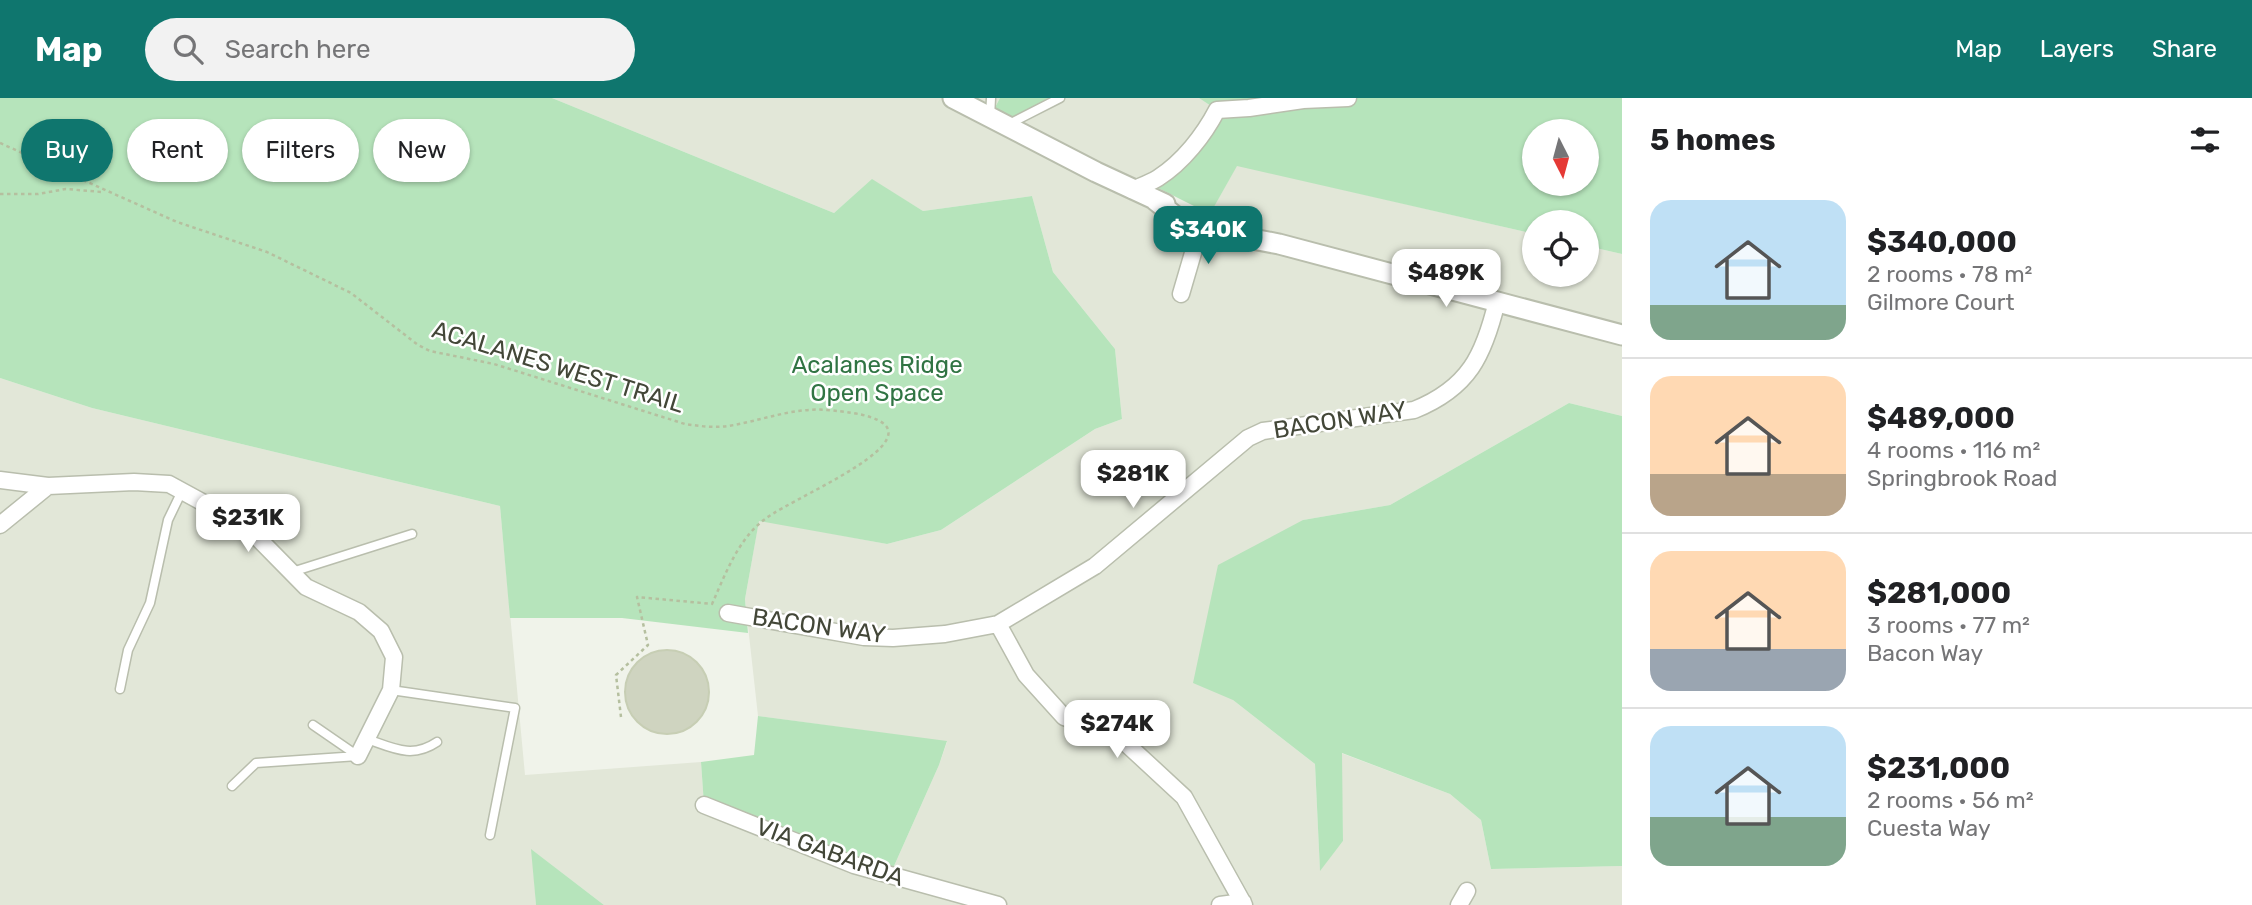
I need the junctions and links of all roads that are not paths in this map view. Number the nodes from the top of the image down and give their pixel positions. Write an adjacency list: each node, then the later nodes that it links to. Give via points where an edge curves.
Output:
1 (953, 98): 4 (street)
2 (1060, 98): 4 (lane)
3 (1348, 98): 5 (street, via 1217,110 1186,152 1159,177)
4 (996, 113): 5 (street)
5 (1132, 190): 6 (street)
6 (1155, 200): 7 (street); 8 (street, via 1264,233)
7 (1200, 229): 8 (street); 9 (street)
8 (1279, 244): 10 (street)
9 (1181, 294)
10 (1497, 301): 11 (street); 19 (street, BACON WAY, via 1488,338 1470,370 1433,402 1414,410 1263,431 1248,438 1096,566)
11 (1622, 335)
12 (0, 480): 13 (street)
13 (48, 486): 14 (street, via 134,482 169,484); 15 (street)
14 (183, 491): 17 (street, via 246,526); 20 (lane, via 168,520 150,603 128,650)
15 (0, 525)
16 (412, 534): 17 (lane)
17 (292, 572): 21 (street, via 306,587 359,612 381,631 394,657)
18 (728, 612): 19 (street, BACON WAY, via 864,637 944,634)
19 (998, 624): 29 (street, via 1026,675 1064,717 1118,736 1184,797)
20 (120, 689)
21 (391, 690): 23 (street); 28 (lane, via 514,708)
22 (313, 725): 25 (lane)
23 (367, 739): 24 (lane, via 401,751 424,751); 25 (street)
24 (438, 742)
25 (358, 756): 26 (lane, via 256,763)
26 (232, 786)
27 (704, 805): 30 (street, VIA GABARDA, via 854,865)
28 (490, 835)
29 (1243, 903): 31 (street)
30 (998, 905)
31 (1220, 905)

